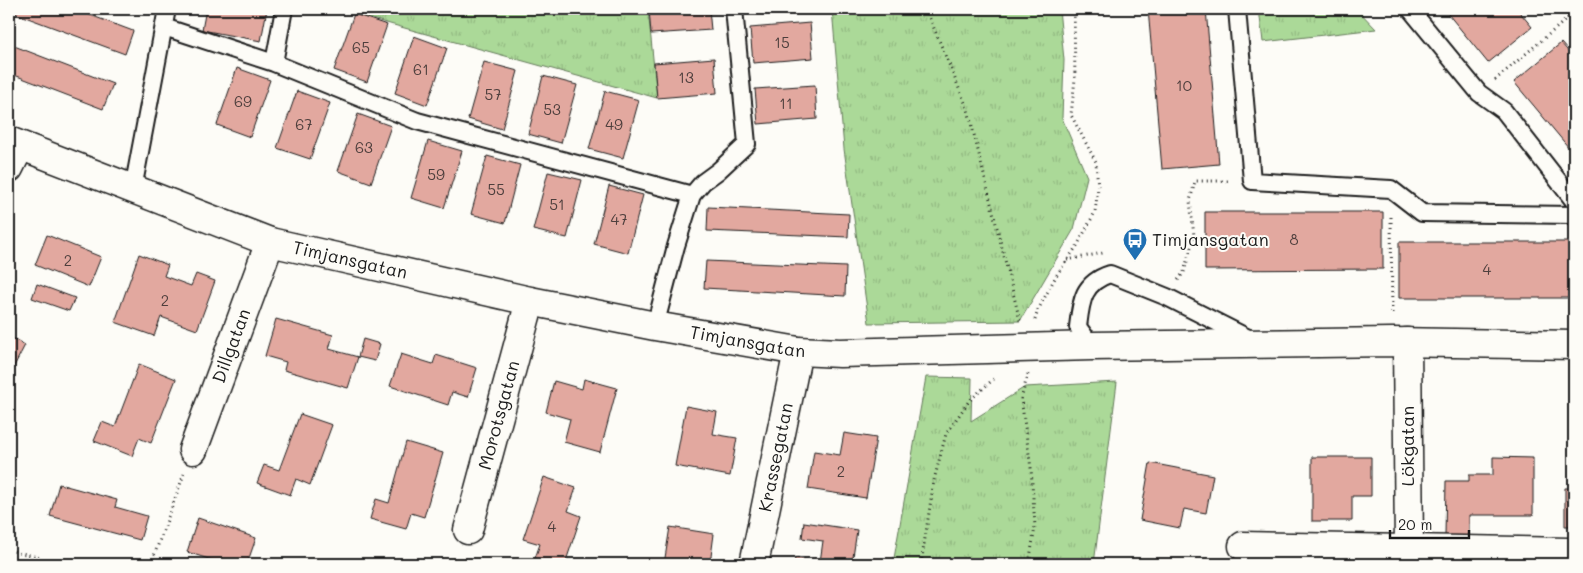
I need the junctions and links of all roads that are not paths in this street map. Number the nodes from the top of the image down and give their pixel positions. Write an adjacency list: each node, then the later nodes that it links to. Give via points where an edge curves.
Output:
1 (167, 9): 6 (lane)
2 (284, 9): 7 (lane)
3 (734, 9): 10 (lane, via 747,144)
4 (1237, 9): 12 (lane, via 1252,181 1391,189 1422,213)
5 (1410, 9): 11 (lane, via 1479,93 1504,111)
6 (164, 27): 7 (lane); 9 (lane)
7 (274, 63): 10 (lane, via 417,121)
8 (12, 152): 9 (street, Timjansgatan)
9 (133, 189): 13 (street, Timjansgatan)
10 (692, 195): 15 (lane)
11 (1574, 201)
12 (1574, 215)
13 (270, 242): 14 (street, Timjansgatan); 21 (street, Dillgatan)
14 (530, 301): 15 (street, Timjansgatan); 22 (street, Morotsgatan)
15 (655, 326): 20 (street, Timjansgatan)
16 (1400, 342): 17 (street, Timjansgatan); 18 (street, Timjansgatan); 24 (street, Lökgatan)
17 (1258, 344): 19 (street, Timjansgatan); 19 (lane, via 1167,297 1110,274 1092,283 1080,305 1078,327)
18 (1574, 345)
19 (1092, 346): 20 (street, Timjansgatan, via 840,353)
20 (798, 351): 26 (street, Krassegatan)
21 (193, 450)
22 (468, 530)
23 (1243, 546): 24 (street)
24 (1408, 549): 25 (street)
25 (1569, 552)
26 (754, 564)

